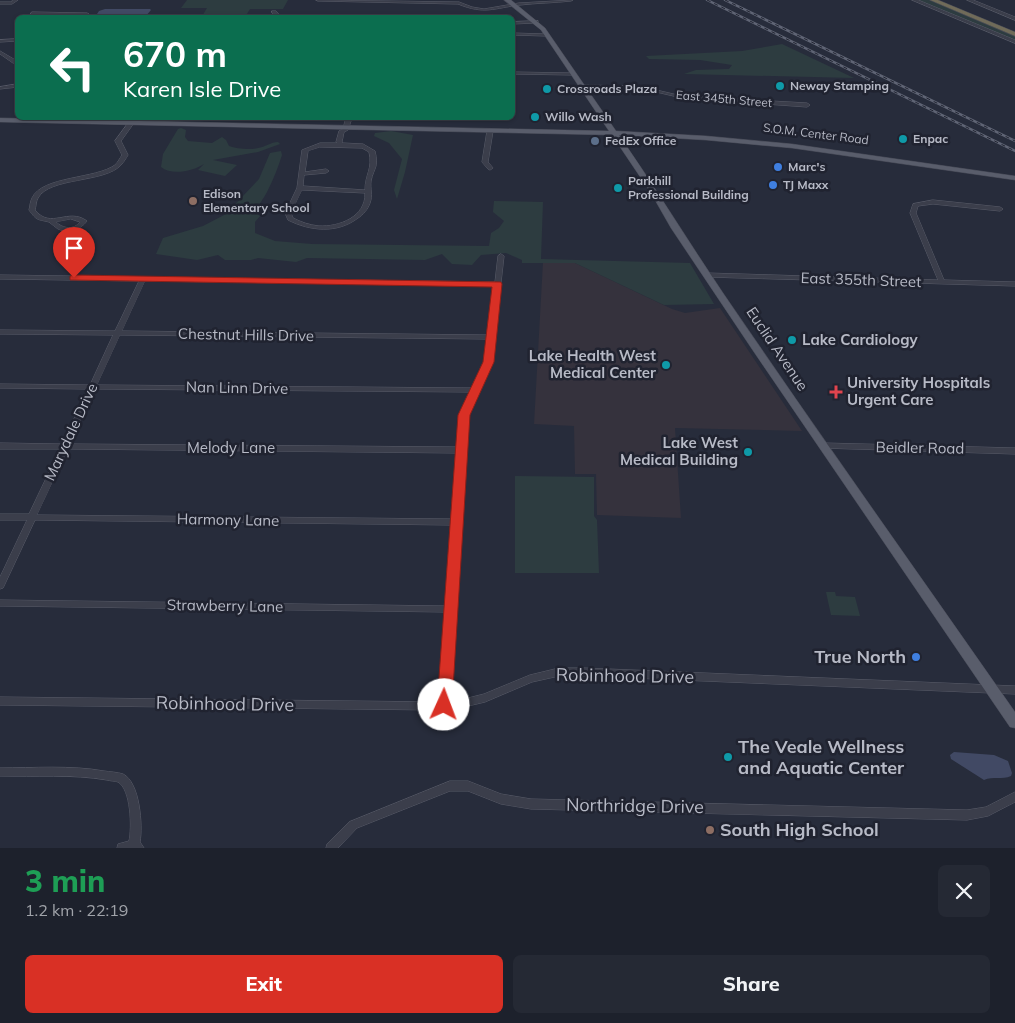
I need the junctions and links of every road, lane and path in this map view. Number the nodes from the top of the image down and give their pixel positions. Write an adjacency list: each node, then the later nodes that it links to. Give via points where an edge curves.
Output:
1 (318, 0): 9 (street)
2 (507, 0): 11 (main road, Euclid Avenue)
3 (571, 0): 11 (street)
4 (914, 0): 25 (street)
5 (933, 0): 21 (highway)
6 (949, 0): 19 (highway)
7 (969, 0): 16 (street)
8 (14, 2): 10 (street)
9 (449, 2): 11 (street, via 484,10)
10 (0, 3)
11 (513, 4): 17 (main road, Euclid Avenue)
12 (87, 14): 15 (street)
13 (32, 15): 14 (street)
14 (53, 15)
15 (74, 15)
16 (1015, 18)
17 (536, 22): 18 (street); 22 (main road, Euclid Avenue)
18 (515, 23)
19 (1015, 26)
20 (515, 34): 22 (street)
21 (1015, 34)
22 (546, 35): 29 (main road, Euclid Avenue)
23 (15, 41): 24 (street)
24 (1, 42)
25 (1015, 42)
26 (0, 52): 27 (street)
27 (15, 62)
28 (515, 73): 29 (street)
29 (572, 74): 31 (main road, Euclid Avenue)
30 (15, 86): 32 (street)
31 (581, 86): 33 (street, East 345th Street, via 639,87 682,97); 42 (main road, Euclid Avenue)
32 (0, 88)
33 (807, 106)
34 (0, 120): 35 (main road, S.O.M. Center Road)
35 (55, 120): 36 (main road, S.O.M. Center Road)
36 (99, 120): 39 (main road, S.O.M. Center Road)
37 (348, 120): 40 (street)
38 (160, 121): 39 (main road, S.O.M. Center Road); 40 (main road, S.O.M. Center Road)
39 (131, 123): 52 (street, via 118,141 124,153 122,162 106,172 48,188 34,200 34,214 39,219)
40 (346, 129): 41 (main road, S.O.M. Center Road); 43 (street)
41 (490, 131): 42 (main road, S.O.M. Center Road); 44 (street, via 485,162)
42 (613, 133): 47 (main road, S.O.M. Center Road, via 628,130 780,140); 48 (main road, S.O.M. Center Road, via 792,146); 54 (main road, Euclid Avenue)
43 (341, 144): 46 (street, via 320,145 306,150); 50 (street, via 363,146 372,151 375,164 368,182)
44 (490, 168)
45 (326, 172): 46 (street)
46 (302, 174): 49 (street)
47 (1015, 174)
48 (1015, 178)
49 (300, 188): 50 (street); 50 (street, via 288,213 290,219 318,228 342,225 358,217 366,206)
50 (369, 192)
51 (1000, 209): 57 (street, via 933,202 915,205 914,213)
52 (53, 222)
53 (501, 256): 58 (street)
54 (707, 276): 57 (street, East 355th Street); 68 (main road, Euclid Avenue)
55 (0, 277): 56 (street)
56 (143, 279): 58 (street); 61 (street, Marydale Drive)
57 (942, 282): 59 (street, East 355th Street)
58 (497, 284): 62 (street)
59 (1015, 284)
60 (0, 332): 61 (street, Chestnut Hills Drive)
61 (117, 333): 62 (street, Chestnut Hills Drive); 64 (street, Marydale Drive)
62 (491, 337): 65 (street, via 486,370)
63 (0, 386): 64 (street, Nan Linn Drive)
64 (93, 386): 65 (street, Nan Linn Drive); 67 (street, Marydale Drive)
65 (474, 390): 69 (street, via 464,415)
66 (0, 446): 67 (street, Melody Lane)
67 (65, 446): 69 (street, Melody Lane); 72 (street, Marydale Drive)
68 (824, 446): 70 (street, Beidler Road); 77 (main road, Euclid Avenue)
69 (461, 450): 73 (street)
70 (1015, 450)
71 (0, 517): 72 (street, Harmony Lane)
72 (32, 517): 73 (street, Harmony Lane); 74 (street, Marydale Drive)
73 (456, 522): 76 (street)
74 (0, 586)
75 (0, 603): 76 (street, Strawberry Lane)
76 (450, 609): 80 (street)
77 (993, 690): 78 (street, Robinhood Drive); 80 (street, Robinhood Drive, via 559,672 530,679 484,698); 81 (main road, Euclid Avenue)
78 (1015, 690)
79 (0, 701): 80 (street, Robinhood Drive)
80 (444, 705)
81 (1015, 723)
82 (0, 772): 84 (street, via 91,773 125,780 131,792)
83 (1015, 797): 86 (street, Northridge Drive, via 988,811 967,815 531,804 501,799 468,786 450,786 353,825)
84 (136, 846): 85 (street)
85 (122, 848)
86 (331, 848)

